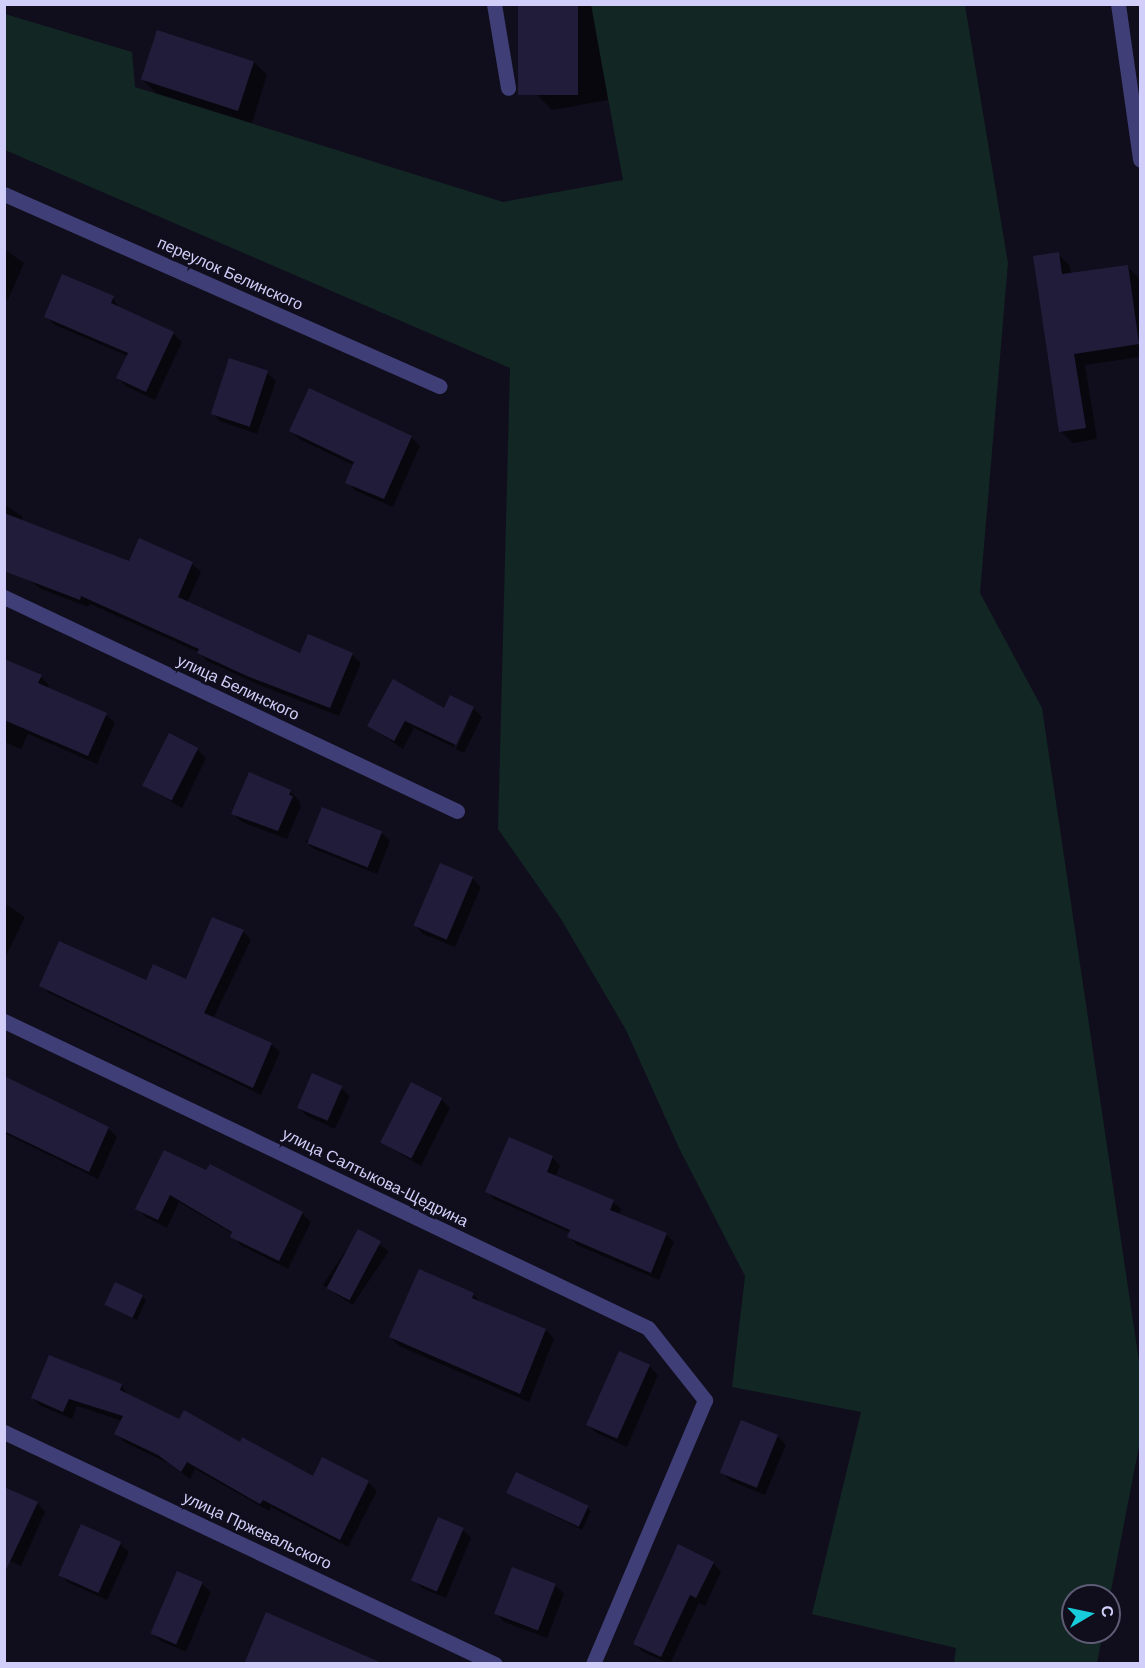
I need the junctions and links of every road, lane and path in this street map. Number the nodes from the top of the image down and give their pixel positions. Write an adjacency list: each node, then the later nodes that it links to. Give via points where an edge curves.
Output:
1 (494, 4): 3 (street)
2 (1118, 4): 4 (street)
3 (508, 88)
4 (1140, 159)
5 (4, 194): 6 (street, переулок Белинского)
6 (440, 386)
7 (4, 597): 8 (street, улица Белинского)
8 (457, 811)
9 (4, 1021): 12 (street, улица Салтыкова-Щедрина, via 648,1328 705,1400)
10 (4, 1432): 11 (street, улица Пржевальского)
11 (495, 1664)
12 (593, 1664)

